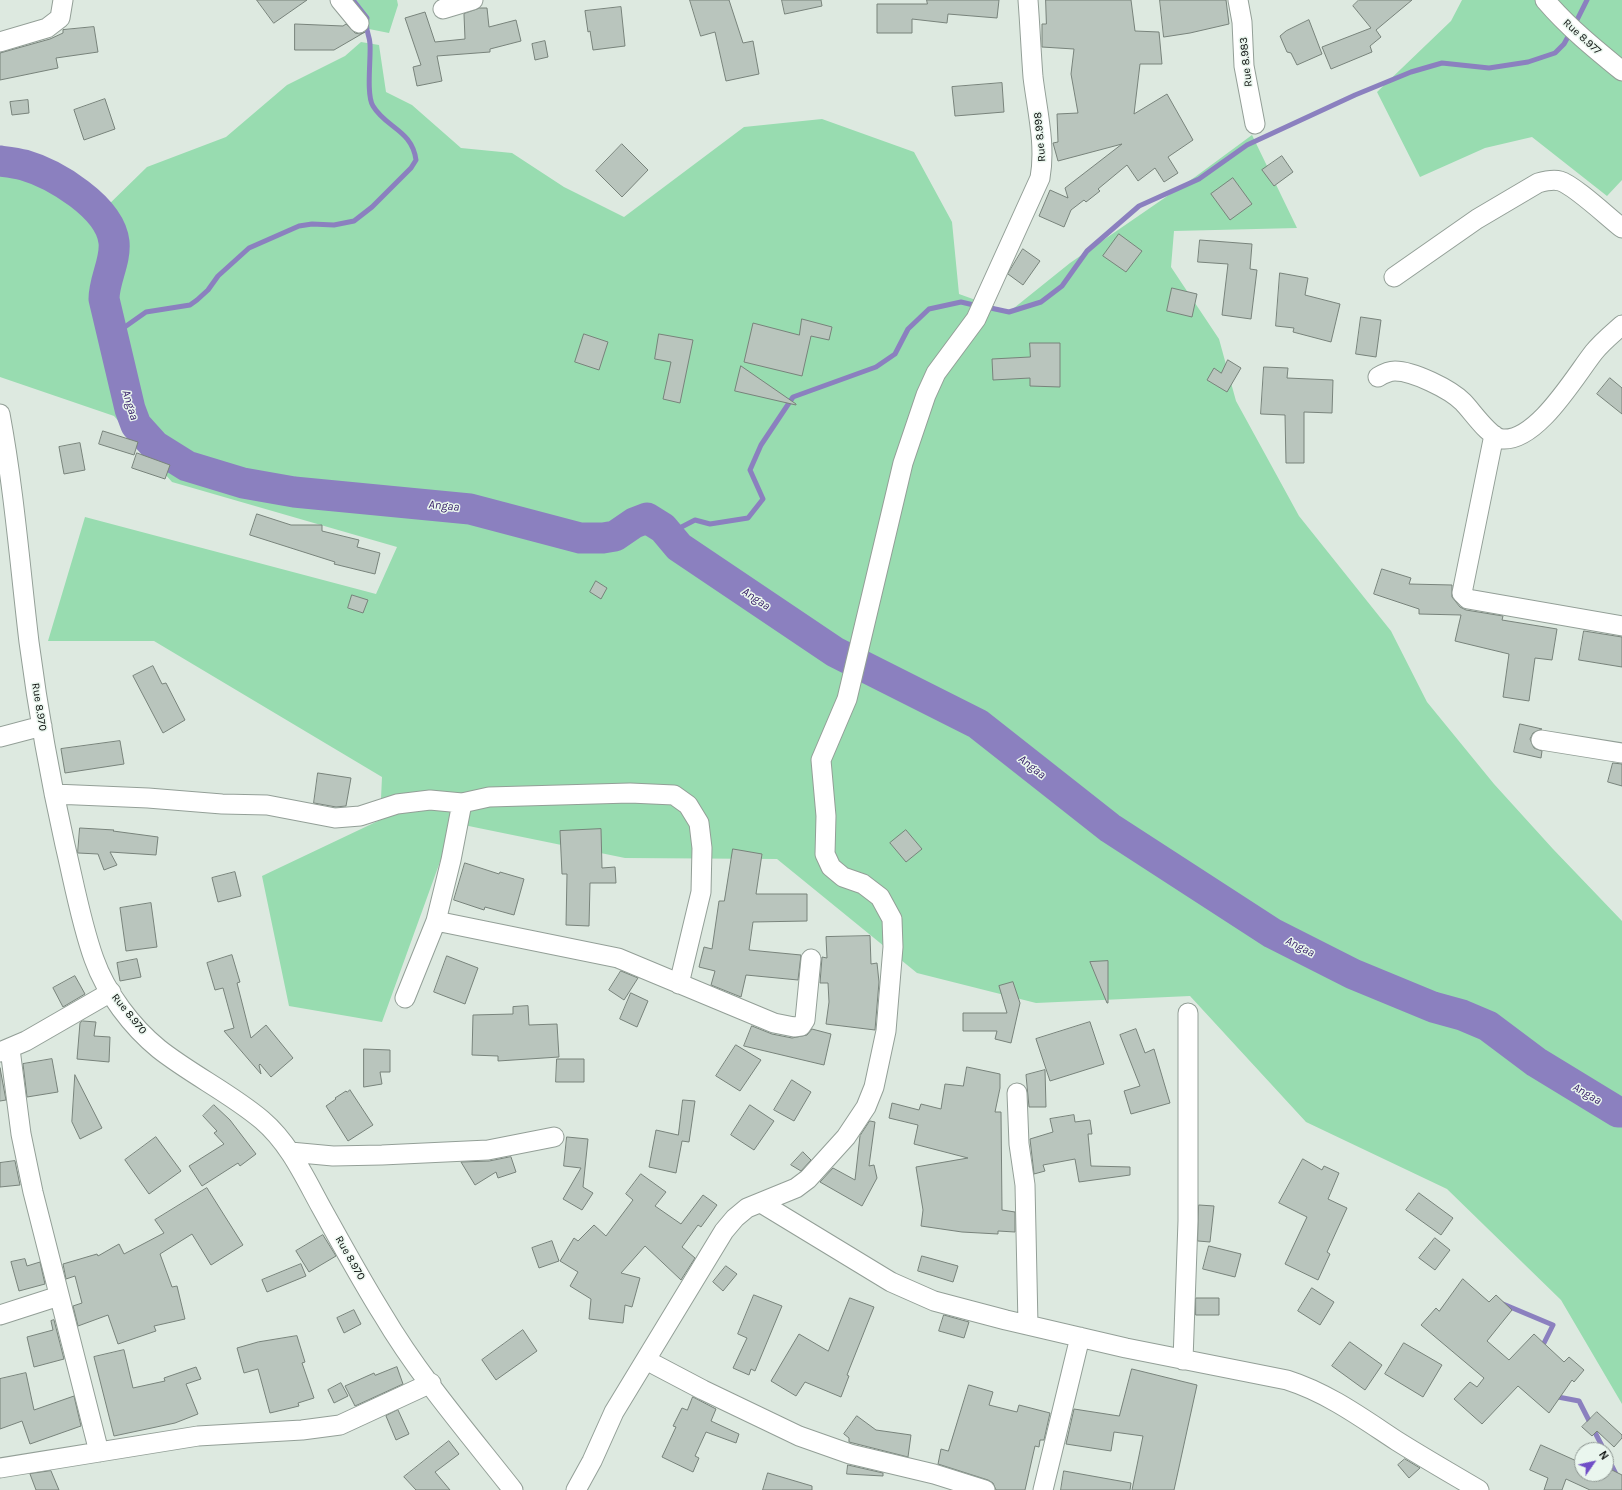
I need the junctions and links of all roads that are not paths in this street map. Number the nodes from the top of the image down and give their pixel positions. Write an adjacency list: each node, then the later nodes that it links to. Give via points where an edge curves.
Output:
1 (64, 0): 9 (street, via 60,18 47,28)
2 (340, 0): 8 (street)
3 (473, 0): 7 (street)
4 (1028, 0): 35 (street, Rue 8.998, via 1043,165 1040,178 976,319 936,373 926,395 904,463 847,699 821,760 826,816 825,854 831,867 843,877 863,884 880,897 892,919 893,947 886,1031 878,1069 866,1107 846,1137 808,1179 796,1188)
5 (1238, 0): 11 (street, Rue 8.983, via 1244,66)
6 (1545, 0): 10 (street, Rue 8.977, via 1585,41)
7 (443, 9)
8 (360, 23)
9 (0, 42)
10 (1622, 71)
11 (1256, 124)
12 (1622, 228): 13 (street, via 1560,181 1538,182)
13 (1394, 277)
14 (1622, 325): 17 (street, via 1593,353 1557,404 1525,432 1506,438)
15 (1378, 377): 17 (street, via 1386,372 1402,372 1432,383 1462,401)
16 (0, 414): 19 (street, Rue 8.970, via 9,464 29,642)
17 (1494, 435): 18 (street, via 1462,594 1468,599)
18 (1622, 626)
19 (42, 726): 20 (street); 23 (street, Rue 8.970)
20 (0, 737)
21 (1541, 740): 22 (street)
22 (1622, 753)
23 (54, 794): 24 (street, via 267,805 335,818 360,816 397,804 430,800); 28 (street, Rue 8.970, via 90,947)
24 (462, 803): 25 (street); 27 (street, via 489,797 630,793 674,795 688,805 699,823 702,848 701,892)
25 (436, 921): 27 (street, via 618,958); 29 (street)
26 (811, 959): 27 (street, via 805,1020 801,1026 774,1023)
27 (679, 984)
28 (111, 992): 31 (street); 34 (street, Rue 8.970, via 133,1022 159,1049 261,1120)
29 (405, 998)
30 (1188, 1013): 41 (street, via 1188,1221)
31 (5, 1051): 36 (street, via 33,1192)
32 (1016, 1093): 38 (street, via 1025,1185)
33 (554, 1137): 34 (street, via 488,1150 333,1156)
34 (290, 1152): 42 (street, Rue 8.970, via 384,1317)
35 (761, 1203): 38 (street, via 890,1282 934,1301); 40 (street, Rue 8.998, via 747,1208 724,1231)
36 (59, 1296): 37 (street); 43 (street)
37 (0, 1315)
38 (1028, 1325): 39 (street)
39 (1080, 1337): 41 (street); 48 (street)
40 (646, 1360): 46 (street, Rue 8.998, via 614,1412); 47 (street, via 799,1436 850,1454 934,1474)
41 (1183, 1360): 49 (street, via 1287,1380 1325,1395)
42 (431, 1384): 43 (street, via 340,1425 302,1430 198,1436); 45 (street, Rue 8.970)
43 (99, 1452): 44 (street)
44 (0, 1468)
45 (513, 1490)
46 (576, 1490)
47 (985, 1490)
48 (1043, 1490)
49 (1479, 1490)

